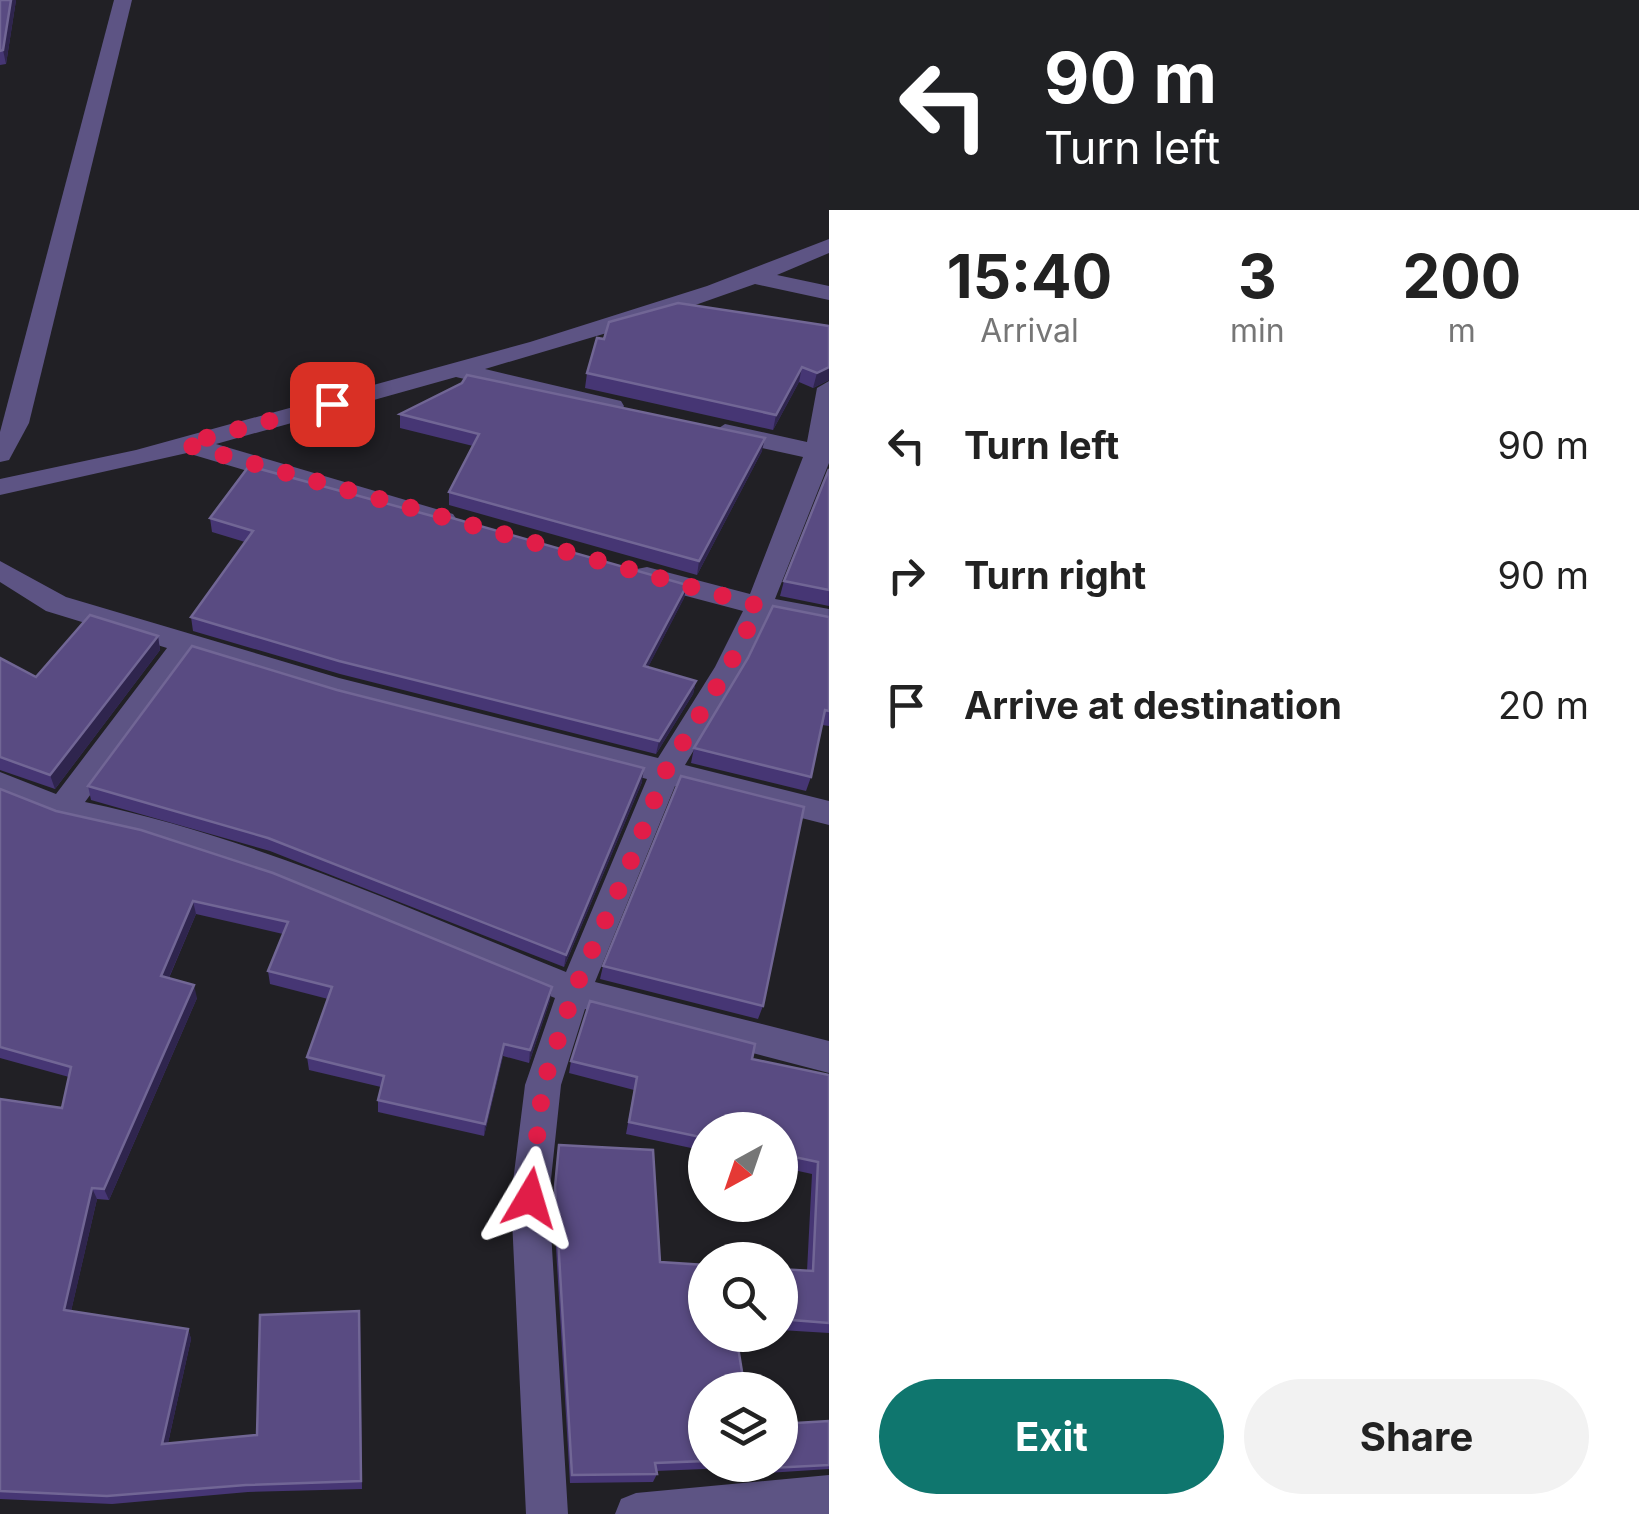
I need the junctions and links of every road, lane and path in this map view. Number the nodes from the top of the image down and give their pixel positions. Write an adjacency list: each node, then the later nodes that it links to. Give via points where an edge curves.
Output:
1 (123, 0): 10 (street, via 17,422)
2 (829, 245): 3 (street)
3 (755, 277): 4 (street); 5 (street)
4 (829, 293)
5 (454, 370): 7 (street); 9 (street)
6 (829, 388): 11 (street)
7 (646, 414)
8 (703, 427): 11 (street)
9 (184, 444): 12 (street); 13 (street)
10 (0, 454)
11 (823, 455): 16 (street)
12 (0, 487)
13 (465, 526)
14 (0, 570): 18 (street, via 56,604)
15 (630, 571): 16 (street)
16 (759, 606): 17 (street); 19 (street)
17 (829, 619)
18 (188, 640): 19 (street, via 339,689); 21 (street)
19 (665, 772): 22 (street); 23 (street)
20 (0, 784): 21 (street)
21 (62, 809): 23 (street, via 145,827 286,873)
22 (829, 813)
23 (574, 991): 24 (street); 26 (street, via 543,1085 530,1198)
24 (829, 1056)
25 (829, 1496): 27 (street)
26 (547, 1514)
27 (636, 1514)

